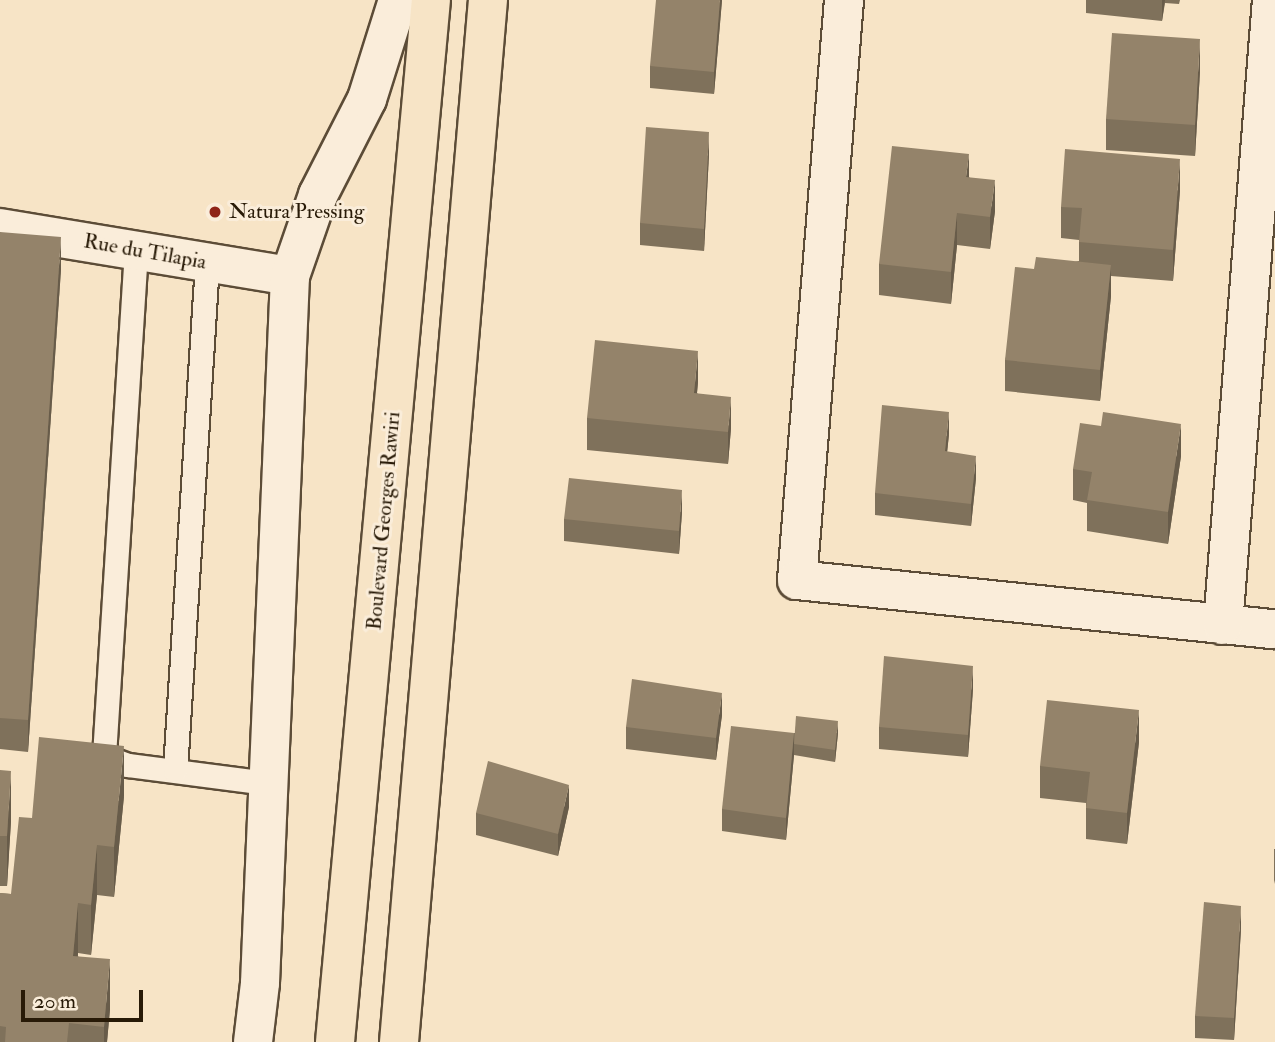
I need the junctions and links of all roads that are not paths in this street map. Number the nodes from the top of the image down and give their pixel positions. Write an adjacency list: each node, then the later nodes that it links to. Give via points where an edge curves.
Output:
1 (398, 0): 9 (street, via 367,99 318,195)
2 (431, 0): 15 (main road, Boulevard Georges Rawiri)
3 (488, 0): 16 (main road)
4 (844, 0): 10 (street, via 797,580)
5 (1272, 0): 10 (street)
6 (0, 228): 7 (street, Rue du Tilapia)
7 (136, 250): 8 (street, Rue du Tilapia); 12 (lane, via 104,755 128,765)
8 (207, 263): 9 (street, Rue du Tilapia); 12 (lane)
9 (290, 276): 13 (street)
10 (1223, 625): 11 (street)
11 (1275, 629)
12 (175, 770): 13 (lane)
13 (267, 783): 14 (street)
14 (253, 1042)
15 (335, 1042)
16 (399, 1042)

